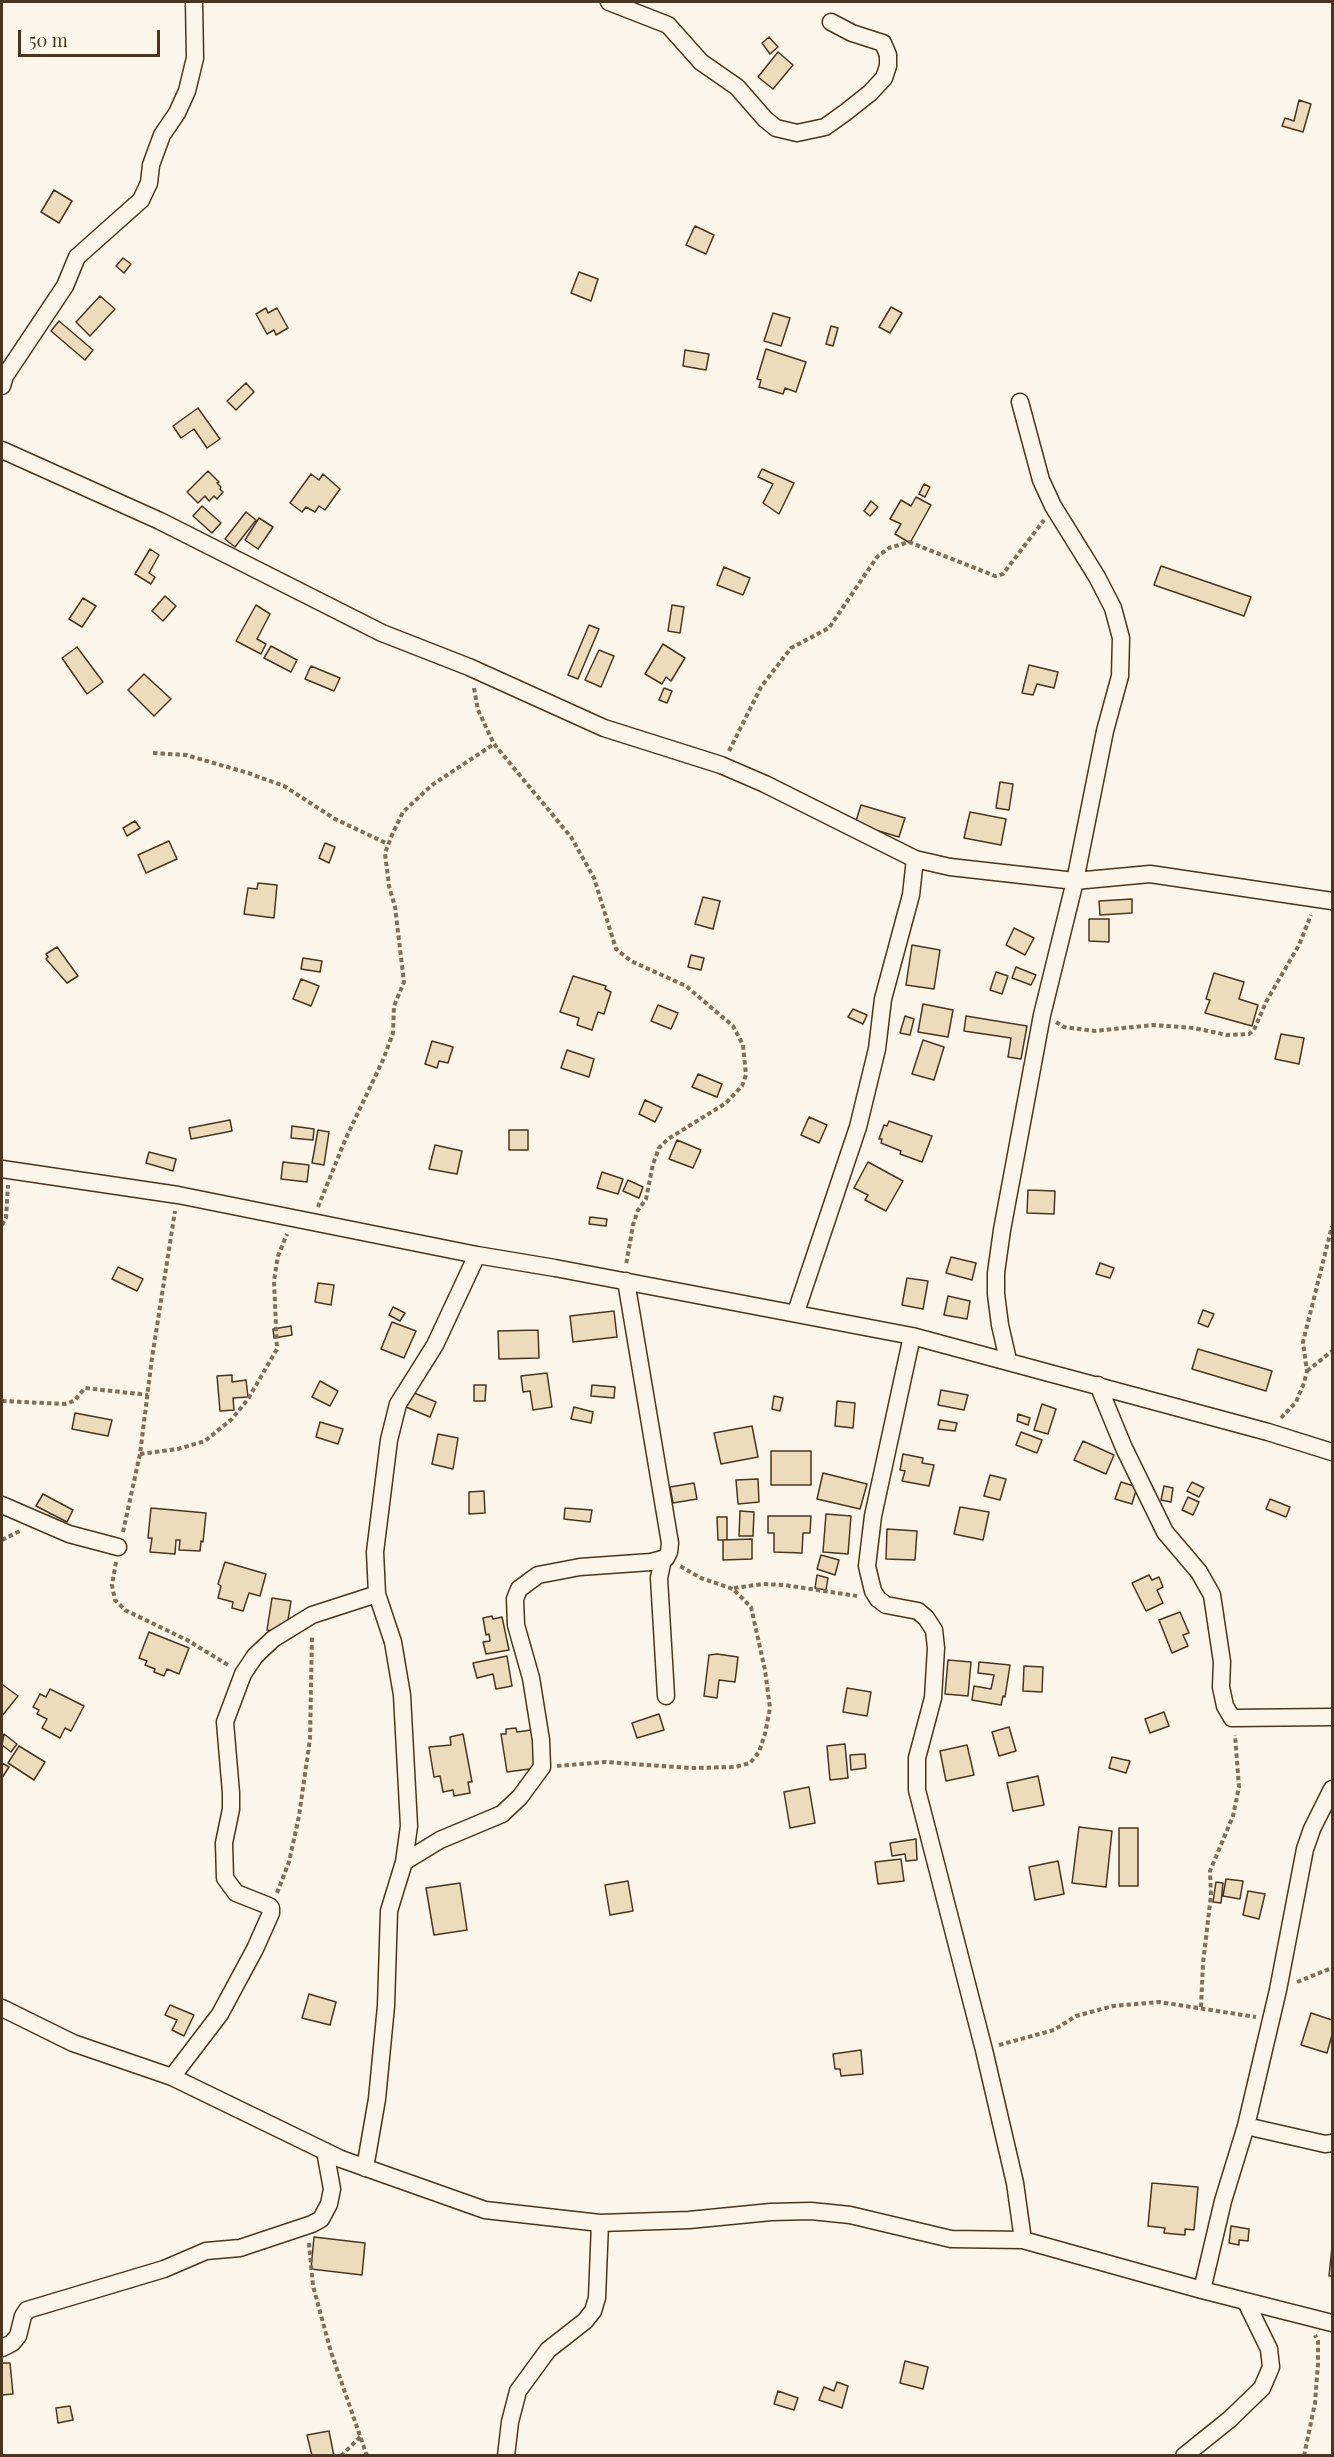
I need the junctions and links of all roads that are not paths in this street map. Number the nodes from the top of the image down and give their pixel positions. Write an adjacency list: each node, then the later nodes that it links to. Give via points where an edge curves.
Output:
1 (194, 2): 4 (street, via 195,58 187,92 162,135 141,200 77,257 64,286)
2 (609, 2): 3 (street, via 668,25 701,62 737,87 765,119 776,128 797,133 825,126 846,112 877,86 888,66 883,43)
3 (831, 22)
4 (2, 386)
5 (1020, 402): 8 (street, via 1041,480 1108,598 1121,638 1120,676)
6 (3, 446): 7 (street, via 382,633 604,728 721,765)
7 (915, 860): 8 (street); 13 (street, via 911,895 883,999 877,1049 858,1127)
8 (1075, 881): 9 (street, via 1150,874); 15 (street, via 1042,1015 996,1273 1000,1325)
9 (1325, 899)
10 (5, 1169): 11 (street, via 178,1195)
11 (477, 1255): 12 (street); 21 (street, via 435,1345 398,1404 389,1440 375,1552)
12 (624, 1281): 13 (street); 20 (street, via 670,1543)
13 (796, 1312): 14 (street)
14 (912, 1336): 15 (street); 33 (street, via 873,1516 867,1566 878,1599 886,1605 918,1611 934,1630 933,1698 917,1758 917,1790 984,2050 1015,2183)
15 (1008, 1360): 16 (street)
16 (1098, 1385): 17 (street); 23 (street, via 1165,1532 1199,1572 1212,1595 1223,1697 1232,1718)
17 (1332, 1452)
18 (2, 1505): 19 (street, via 69,1534)
19 (118, 1546)
20 (664, 1558): 22 (street, via 659,1578); 25 (street, via 538,1575 519,1589 515,1599 516,1625 531,1678 542,1767 502,1814 440,1840)
21 (377, 1594): 25 (street, via 393,1642 402,1695 409,1826); 27 (street, via 312,1615 273,1639 243,1674 225,1722 231,1793 224,1843 225,1878 236,1893 271,1908 271,1913 220,2014)
22 (666, 1696)
23 (1332, 1717)
24 (1332, 1789): 28 (street, via 1305,1849)
25 (404, 1862): 31 (street, via 389,1911 385,2018)
26 (2, 2008): 27 (street, via 73,2043)
27 (172, 2077): 30 (street)
28 (1246, 2126): 29 (street); 34 (street, via 1222,2201)
29 (1332, 2143)
30 (325, 2151): 31 (street); 37 (street, via 332,2189 321,2219 240,2248 206,2251 164,2269 33,2308 24,2312 16,2339)
31 (365, 2168): 32 (street, via 485,2210)
32 (600, 2223): 33 (street, via 811,2211 951,2239); 38 (street, via 593,2311 548,2350 518,2391)
33 (1023, 2240): 34 (street)
34 (1202, 2290): 35 (street)
35 (1246, 2302): 36 (street); 39 (street, via 1269,2349 1271,2367 1262,2388)
36 (1332, 2323)
37 (2, 2348)
38 (506, 2456)
39 (1184, 2456)

